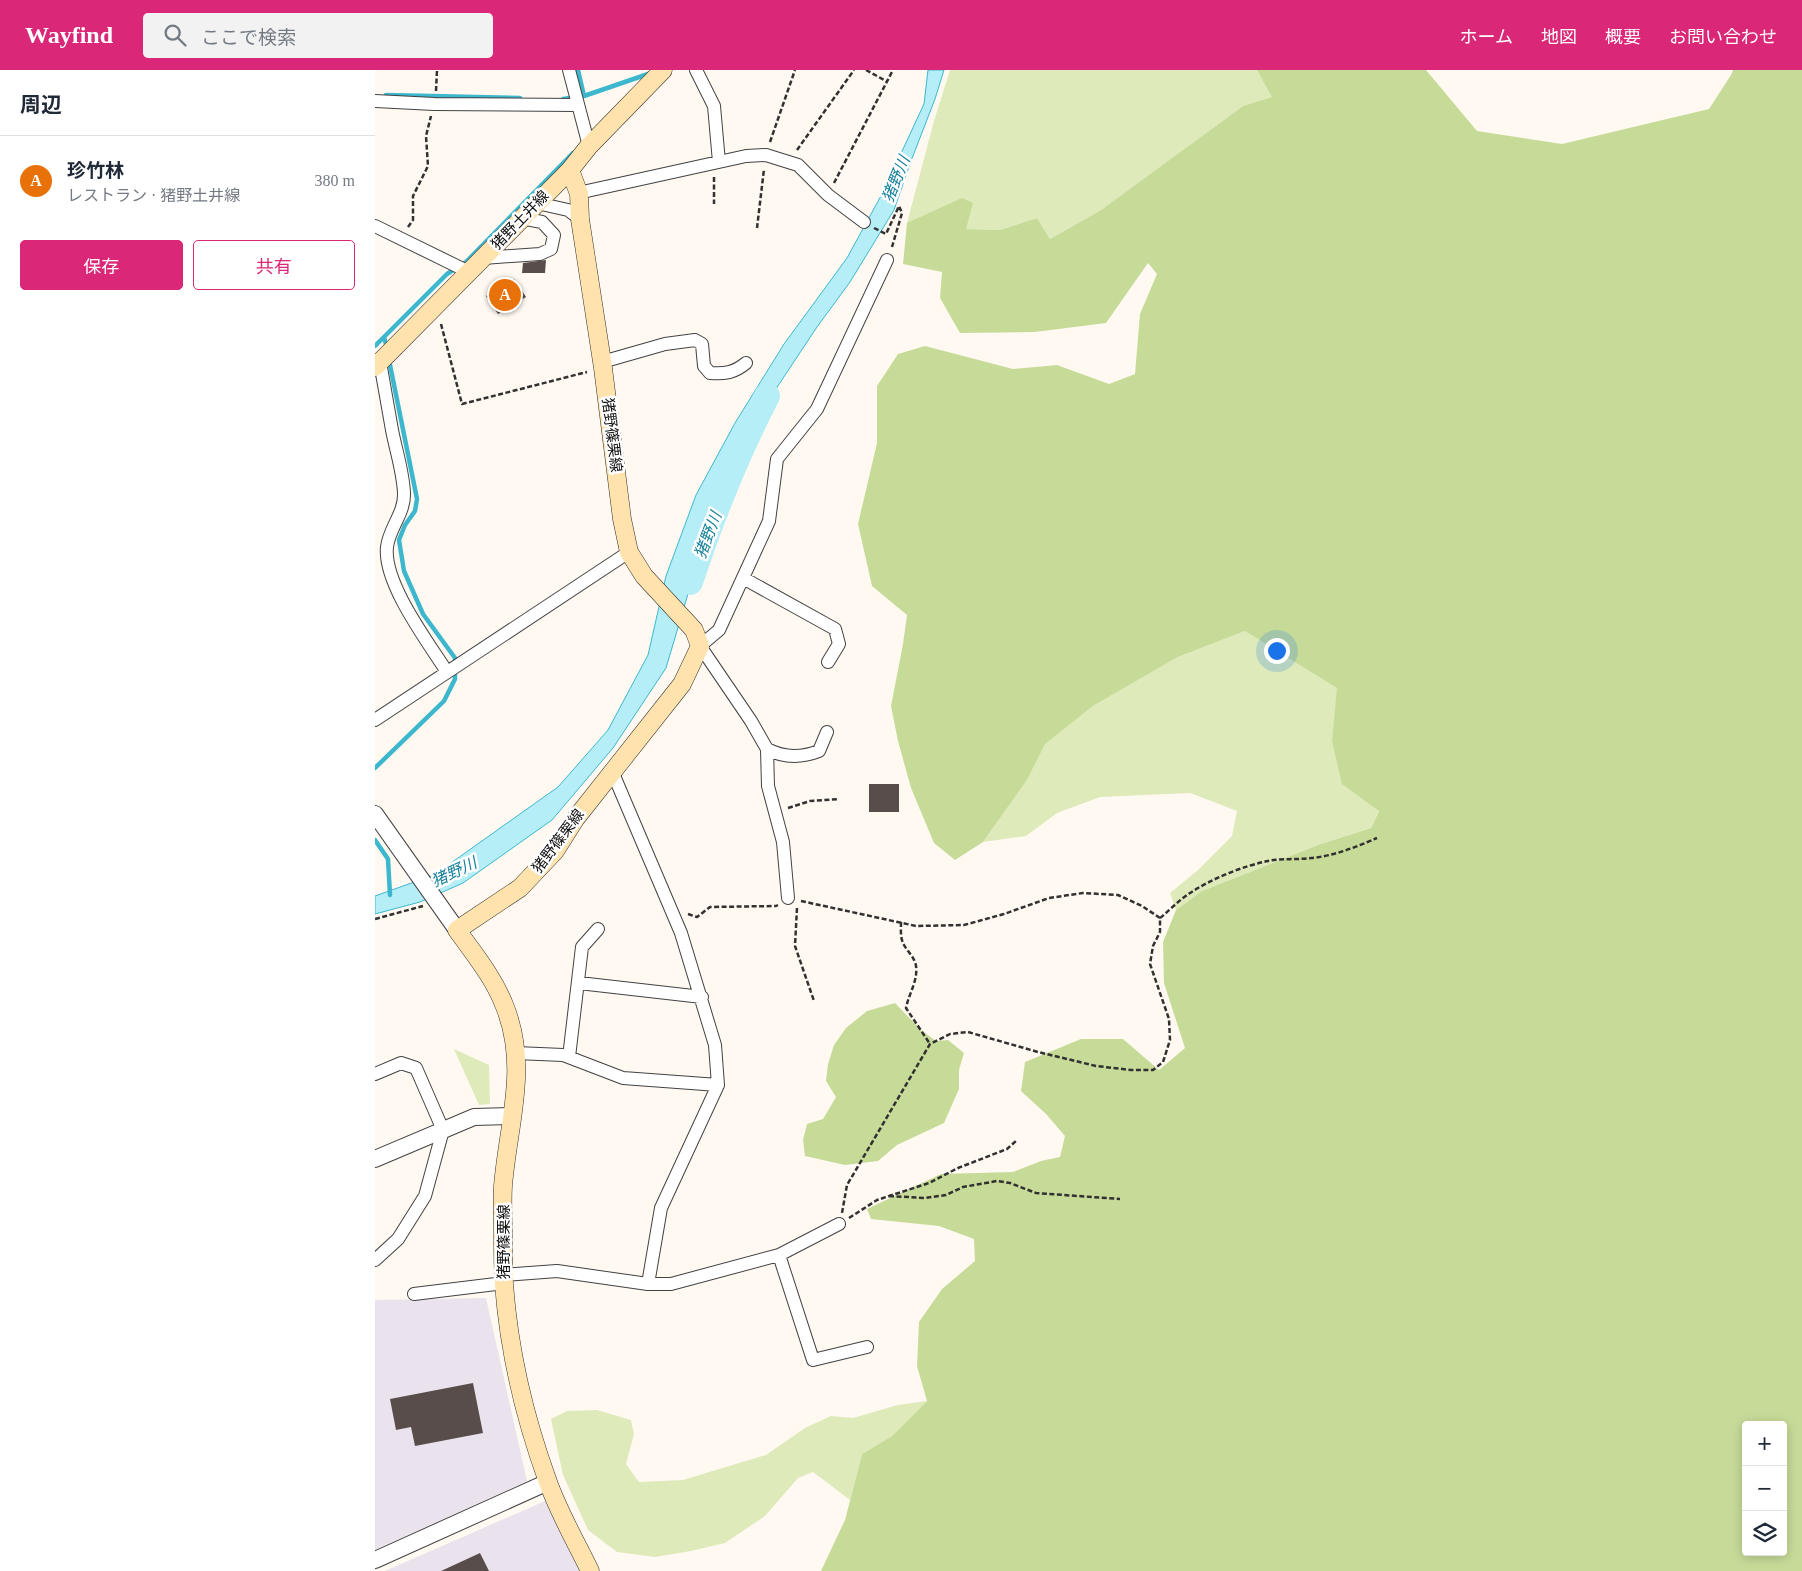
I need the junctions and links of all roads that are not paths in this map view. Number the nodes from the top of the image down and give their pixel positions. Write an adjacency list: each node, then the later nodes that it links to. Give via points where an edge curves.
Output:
1 (569, 70): 5 (street)
2 (663, 70): 6 (main road, 猪野土井線)
3 (696, 70): 7 (street, via 714,106)
4 (375, 101): 5 (street)
5 (578, 105): 6 (street)
6 (589, 146): 8 (main road, 猪野土井線)
7 (716, 163): 9 (street); 13 (street, via 766,154 798,165 827,195)
8 (569, 170): 9 (main road, 猪野篠栗線); 10 (main road, 猪野土井線)
9 (579, 194): 12 (main road, 猪野篠栗線)
10 (537, 203): 11 (main road, 猪野土井線); 12 (street, via 568,210)
11 (521, 218): 15 (main road, 猪野土井線); 15 (street, via 542,222 554,235 551,249 540,254)
12 (580, 219): 20 (main road, 猪野篠栗線)
13 (864, 222)
14 (375, 226): 17 (street)
15 (483, 258): 17 (main road, 猪野土井線)
16 (887, 260): 22 (street, via 817,410 777,459 769,521)
17 (469, 272): 19 (main road, 猪野土井線)
18 (746, 363): 20 (street, via 737,371 710,373 704,366 701,344 695,340 665,344)
19 (378, 365): 25 (street, via 402,471 404,496 402,510 389,535 388,562 402,600)
20 (602, 365): 21 (main road, 猪野篠栗線)
21 (629, 552): 23 (main road, 猪野篠栗線, via 644,576 694,630); 25 (street)
22 (743, 578): 23 (street, via 719,630); 24 (street, via 835,629 839,644)
23 (701, 646): 28 (street); 29 (main road, 猪野篠栗線, via 682,684)
24 (828, 662)
25 (447, 672): 26 (street)
26 (375, 720)
27 (827, 732): 28 (street, via 819,751 806,756)
28 (767, 750): 31 (street, via 768,786 783,842)
29 (612, 771): 33 (main road, 猪野篠栗線, via 575,818 555,851 520,888); 35 (street, via 672,909)
30 (375, 814): 33 (street)
31 (788, 898)
32 (598, 929): 34 (street, via 583,947)
33 (457, 930): 36 (main road, 猪野篠栗線, via 499,993 512,1029)
34 (579, 983): 35 (street); 37 (street)
35 (701, 997): 39 (street, via 715,1045)
36 (516, 1053): 37 (street); 40 (main road, 猪野篠栗線, via 517,1085)
37 (569, 1057): 39 (street, via 623,1078)
38 (375, 1074): 41 (street, via 401,1063 416,1068)
39 (718, 1085): 47 (street, via 661,1208)
40 (512, 1116): 41 (street, via 474,1117); 46 (main road, 猪野篠栗線, via 503,1186)
41 (443, 1130): 42 (street); 45 (street, via 425,1196 399,1239)
42 (375, 1159)
43 (839, 1224): 44 (street)
44 (779, 1255): 47 (street, via 671,1284); 49 (street, via 813,1360)
45 (375, 1260)
46 (504, 1279): 47 (street, via 557,1271); 48 (street); 50 (main road, 猪野篠栗線, via 508,1334 517,1377)
47 (648, 1284)
48 (414, 1294)
49 (867, 1347)
50 (548, 1482): 51 (street); 52 (main road, 猪野篠栗線)
51 (375, 1560)
52 (590, 1571)

